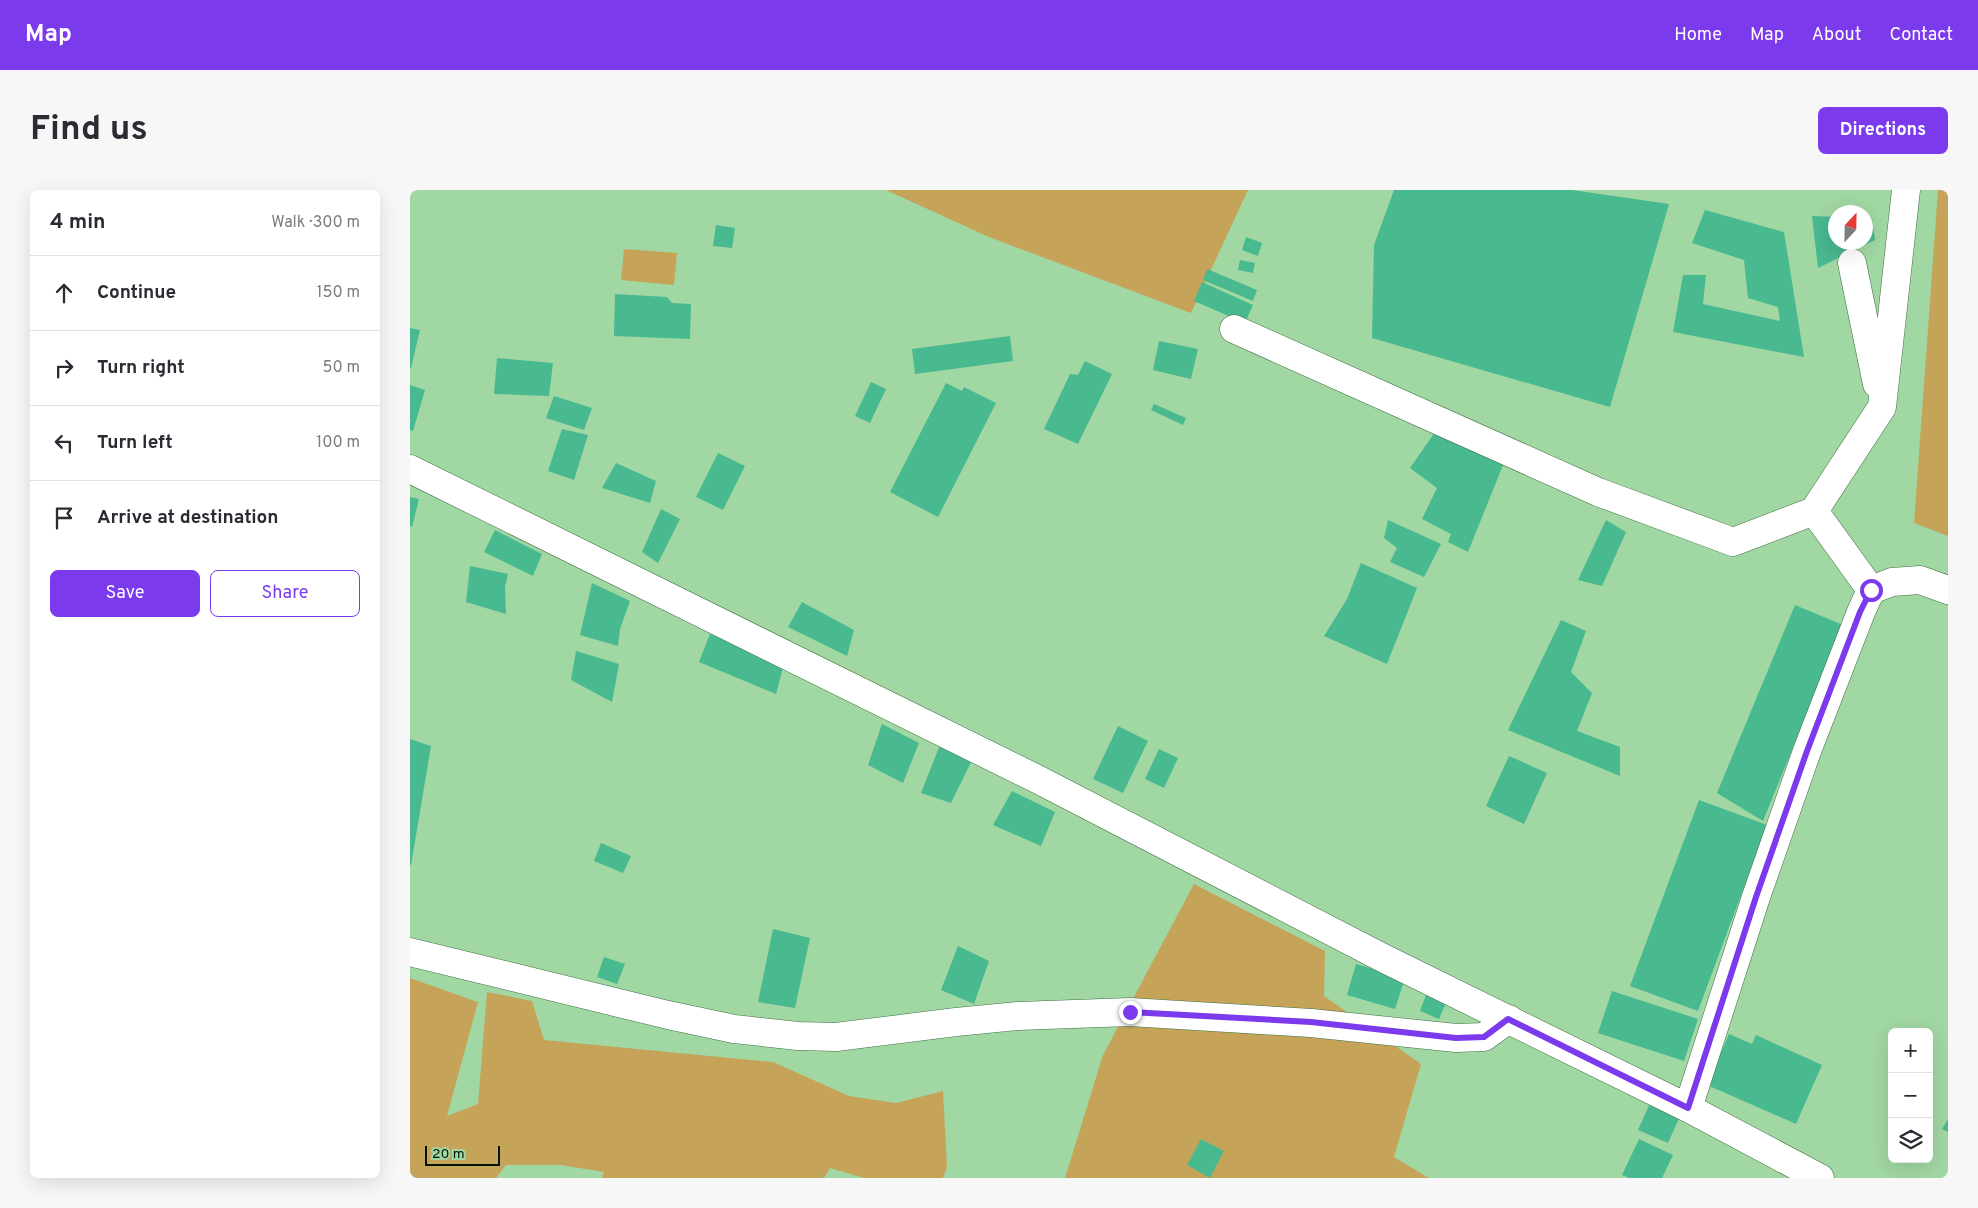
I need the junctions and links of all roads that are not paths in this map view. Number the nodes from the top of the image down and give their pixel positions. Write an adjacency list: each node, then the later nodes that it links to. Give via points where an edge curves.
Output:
1 (1906, 190): 4 (street)
2 (1852, 263): 4 (street)
3 (1234, 329): 6 (street, via 1598,492 1733,542)
4 (1882, 407): 6 (street)
5 (410, 469): 10 (street, via 1039,780)
6 (1814, 511): 7 (street)
7 (1871, 590): 8 (street, via 1892,582 1920,580); 11 (street, via 1807,751)
8 (1948, 590)
9 (410, 952): 10 (street, via 668,1015 734,1029 798,1036 836,1038 1018,1016 1130,1012 1311,1022 1456,1038 1484,1037)
10 (1508, 1019): 11 (street)
11 (1688, 1108): 12 (street)
12 (1820, 1178)

